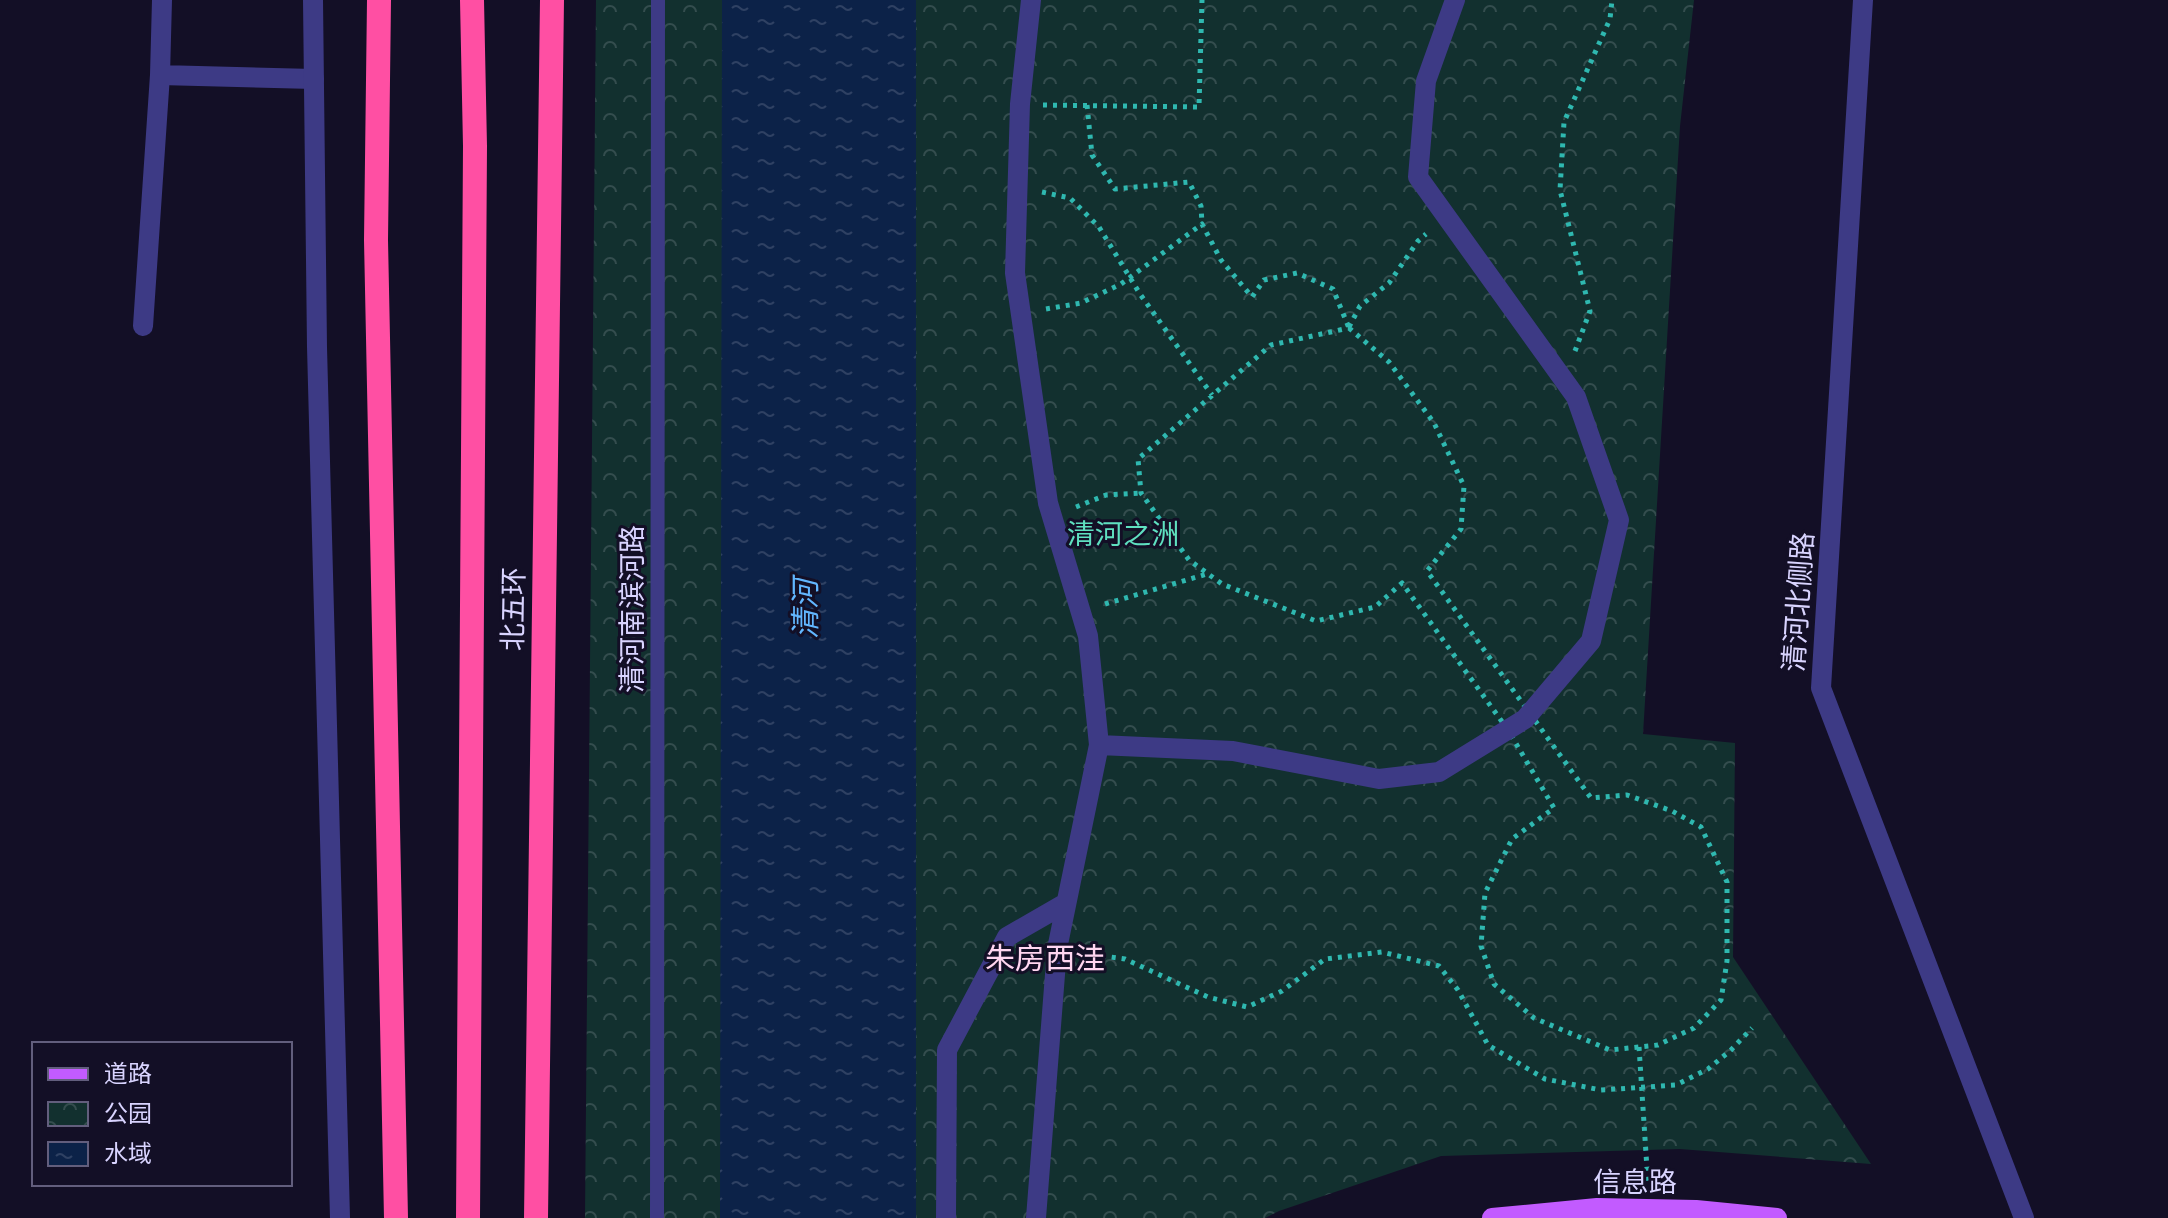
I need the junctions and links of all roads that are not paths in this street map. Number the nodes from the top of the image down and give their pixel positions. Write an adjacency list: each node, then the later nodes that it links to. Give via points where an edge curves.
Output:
1 (162, 0): 10 (street)
2 (313, 0): 11 (street)
3 (379, 0): 17 (highway, via 376,240)
4 (472, 0): 18 (highway, 北五环)
5 (552, 0): 19 (highway, 北五环)
6 (658, 0): 20 (lane, 清河南滨河路)
7 (1031, 0): 13 (street, via 1020,104 1015,273 1048,503 1088,636)
8 (1455, 0): 13 (street, via 1426,81 1418,177 1576,397 1619,520 1591,641 1529,714 1439,772 1379,779 1233,751)
9 (1863, 0): 25 (street, 清河北侧路, via 1821,688)
10 (160, 75): 11 (street); 12 (street)
11 (314, 79): 16 (street)
12 (143, 326)
13 (1099, 745): 14 (street)
14 (1066, 903): 21 (street, via 1007,937 947,1050); 22 (street, via 1057,949)
15 (1654, 1214): 23 (main road, 信息路, via 1597,1208); 24 (main road, 信息路, via 1696,1210)
16 (340, 1218)
17 (396, 1218)
18 (468, 1218)
19 (536, 1218)
20 (657, 1218)
21 (946, 1218)
22 (1036, 1218)
23 (1492, 1218)
24 (1777, 1218)
25 (2024, 1218)

